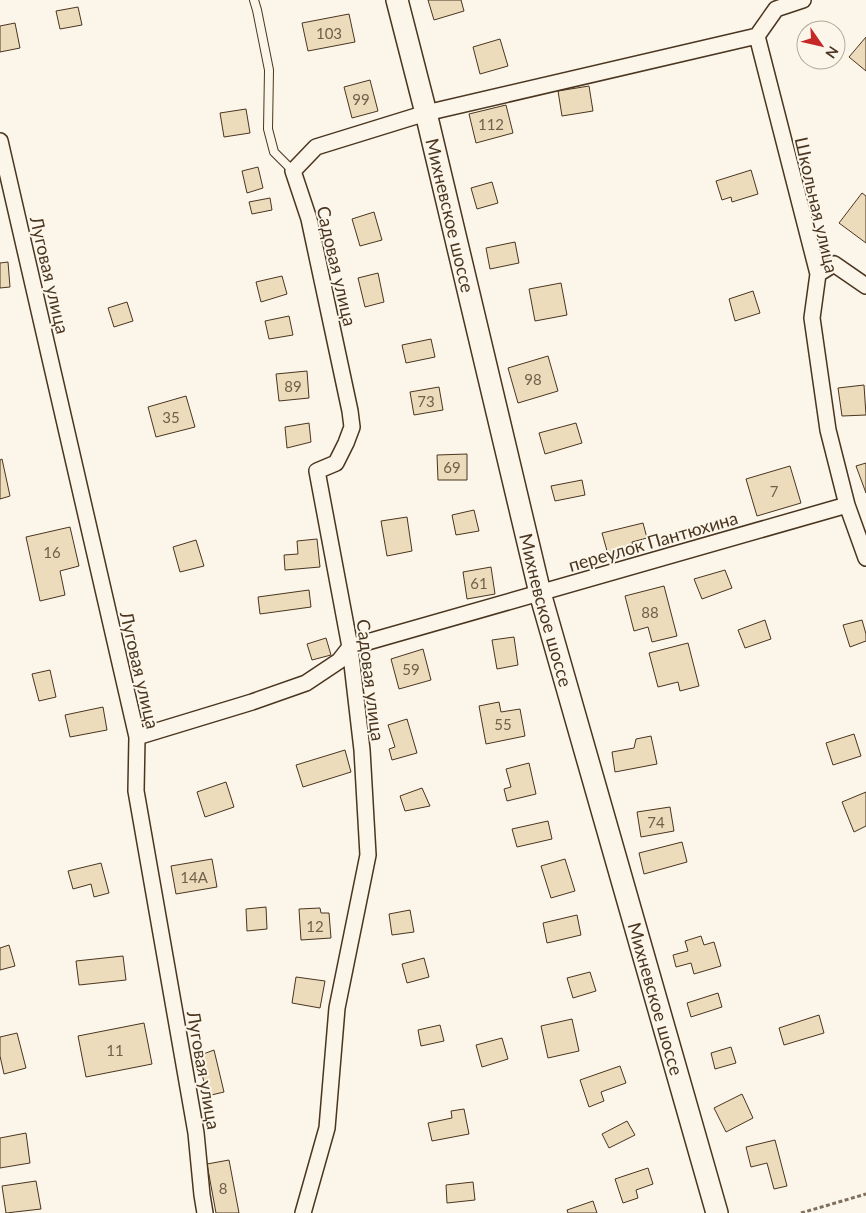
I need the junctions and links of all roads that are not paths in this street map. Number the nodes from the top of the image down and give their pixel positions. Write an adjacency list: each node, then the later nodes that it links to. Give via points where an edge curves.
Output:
1 (254, 0): 8 (lane, via 269,70 268,129 274,152)
2 (397, 0): 6 (street, Михневское шоссе)
3 (803, 0): 4 (street)
4 (775, 4): 5 (street)
5 (757, 36): 6 (street); 9 (street, Школьная улица)
6 (426, 113): 8 (street, via 316,147); 13 (street, Михневское шоссе)
7 (0, 141): 15 (street, Луговая улица)
8 (293, 171): 14 (street, Садовая улица, via 309,219 352,427 336,463 317,470)
9 (818, 274): 10 (street, via 834,264); 11 (street, Школьная улица, via 812,318 828,430)
10 (866, 286)
11 (847, 505): 12 (street, Школьная улица); 13 (street, переулок Пантюхина)
12 (866, 558)
13 (540, 592): 14 (street, переулок Пантюхина); 18 (street, Михневское шоссе)
14 (350, 647): 15 (street, via 339,661 306,683); 17 (street, Садовая улица, via 362,750 368,855 336,1008 327,1128)
15 (137, 737): 16 (street, Луговая улица, via 136,791 196,1133)
16 (205, 1213)
17 (303, 1213)
18 (717, 1213)

